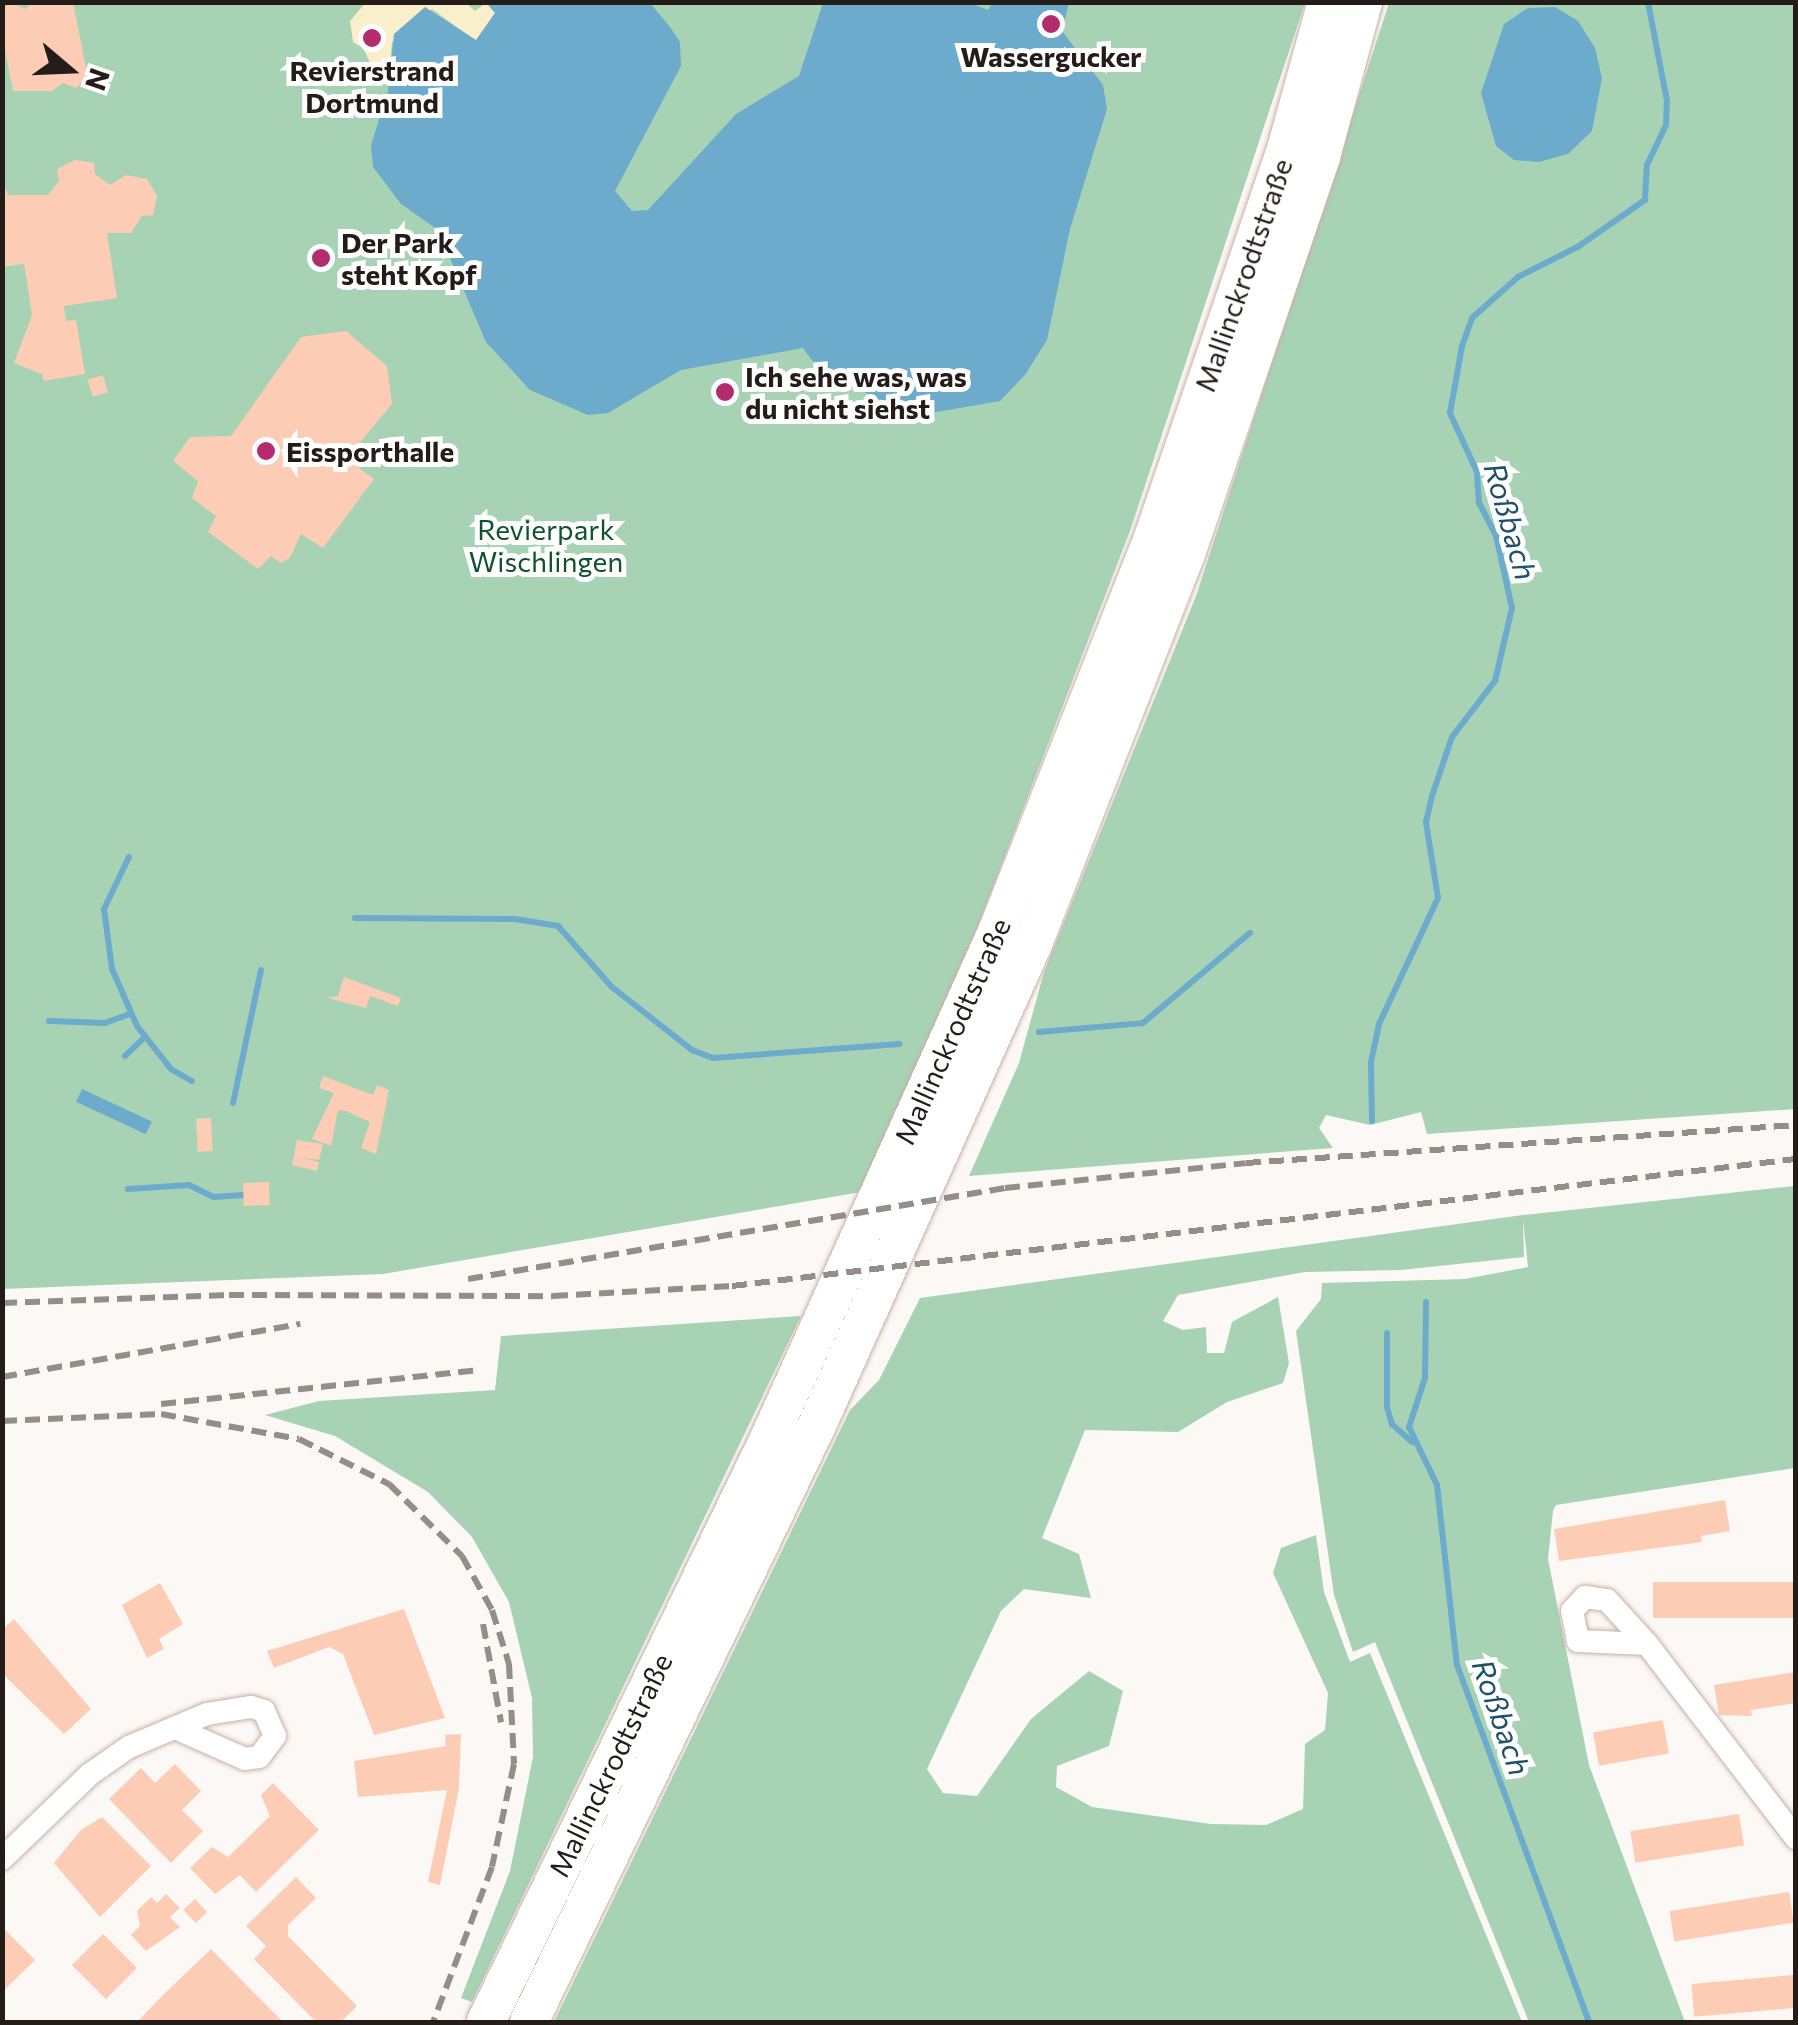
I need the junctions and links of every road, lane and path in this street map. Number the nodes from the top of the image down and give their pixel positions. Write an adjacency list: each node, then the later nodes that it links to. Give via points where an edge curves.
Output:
1 (1327, 2): 7 (highway, Mallinckrodtstraße, via 1286,146 1153,538 997,932 775,1424)
2 (1364, 2): 8 (highway, Mallinckrodtstraße, via 1321,157 1186,554 1033,944 818,1424)
3 (1647, 1644): 5 (street)
4 (174, 1728): 6 (street, via 90,1774)
5 (1796, 1838)
6 (2, 1859)
7 (486, 2022)
8 (528, 2022)

